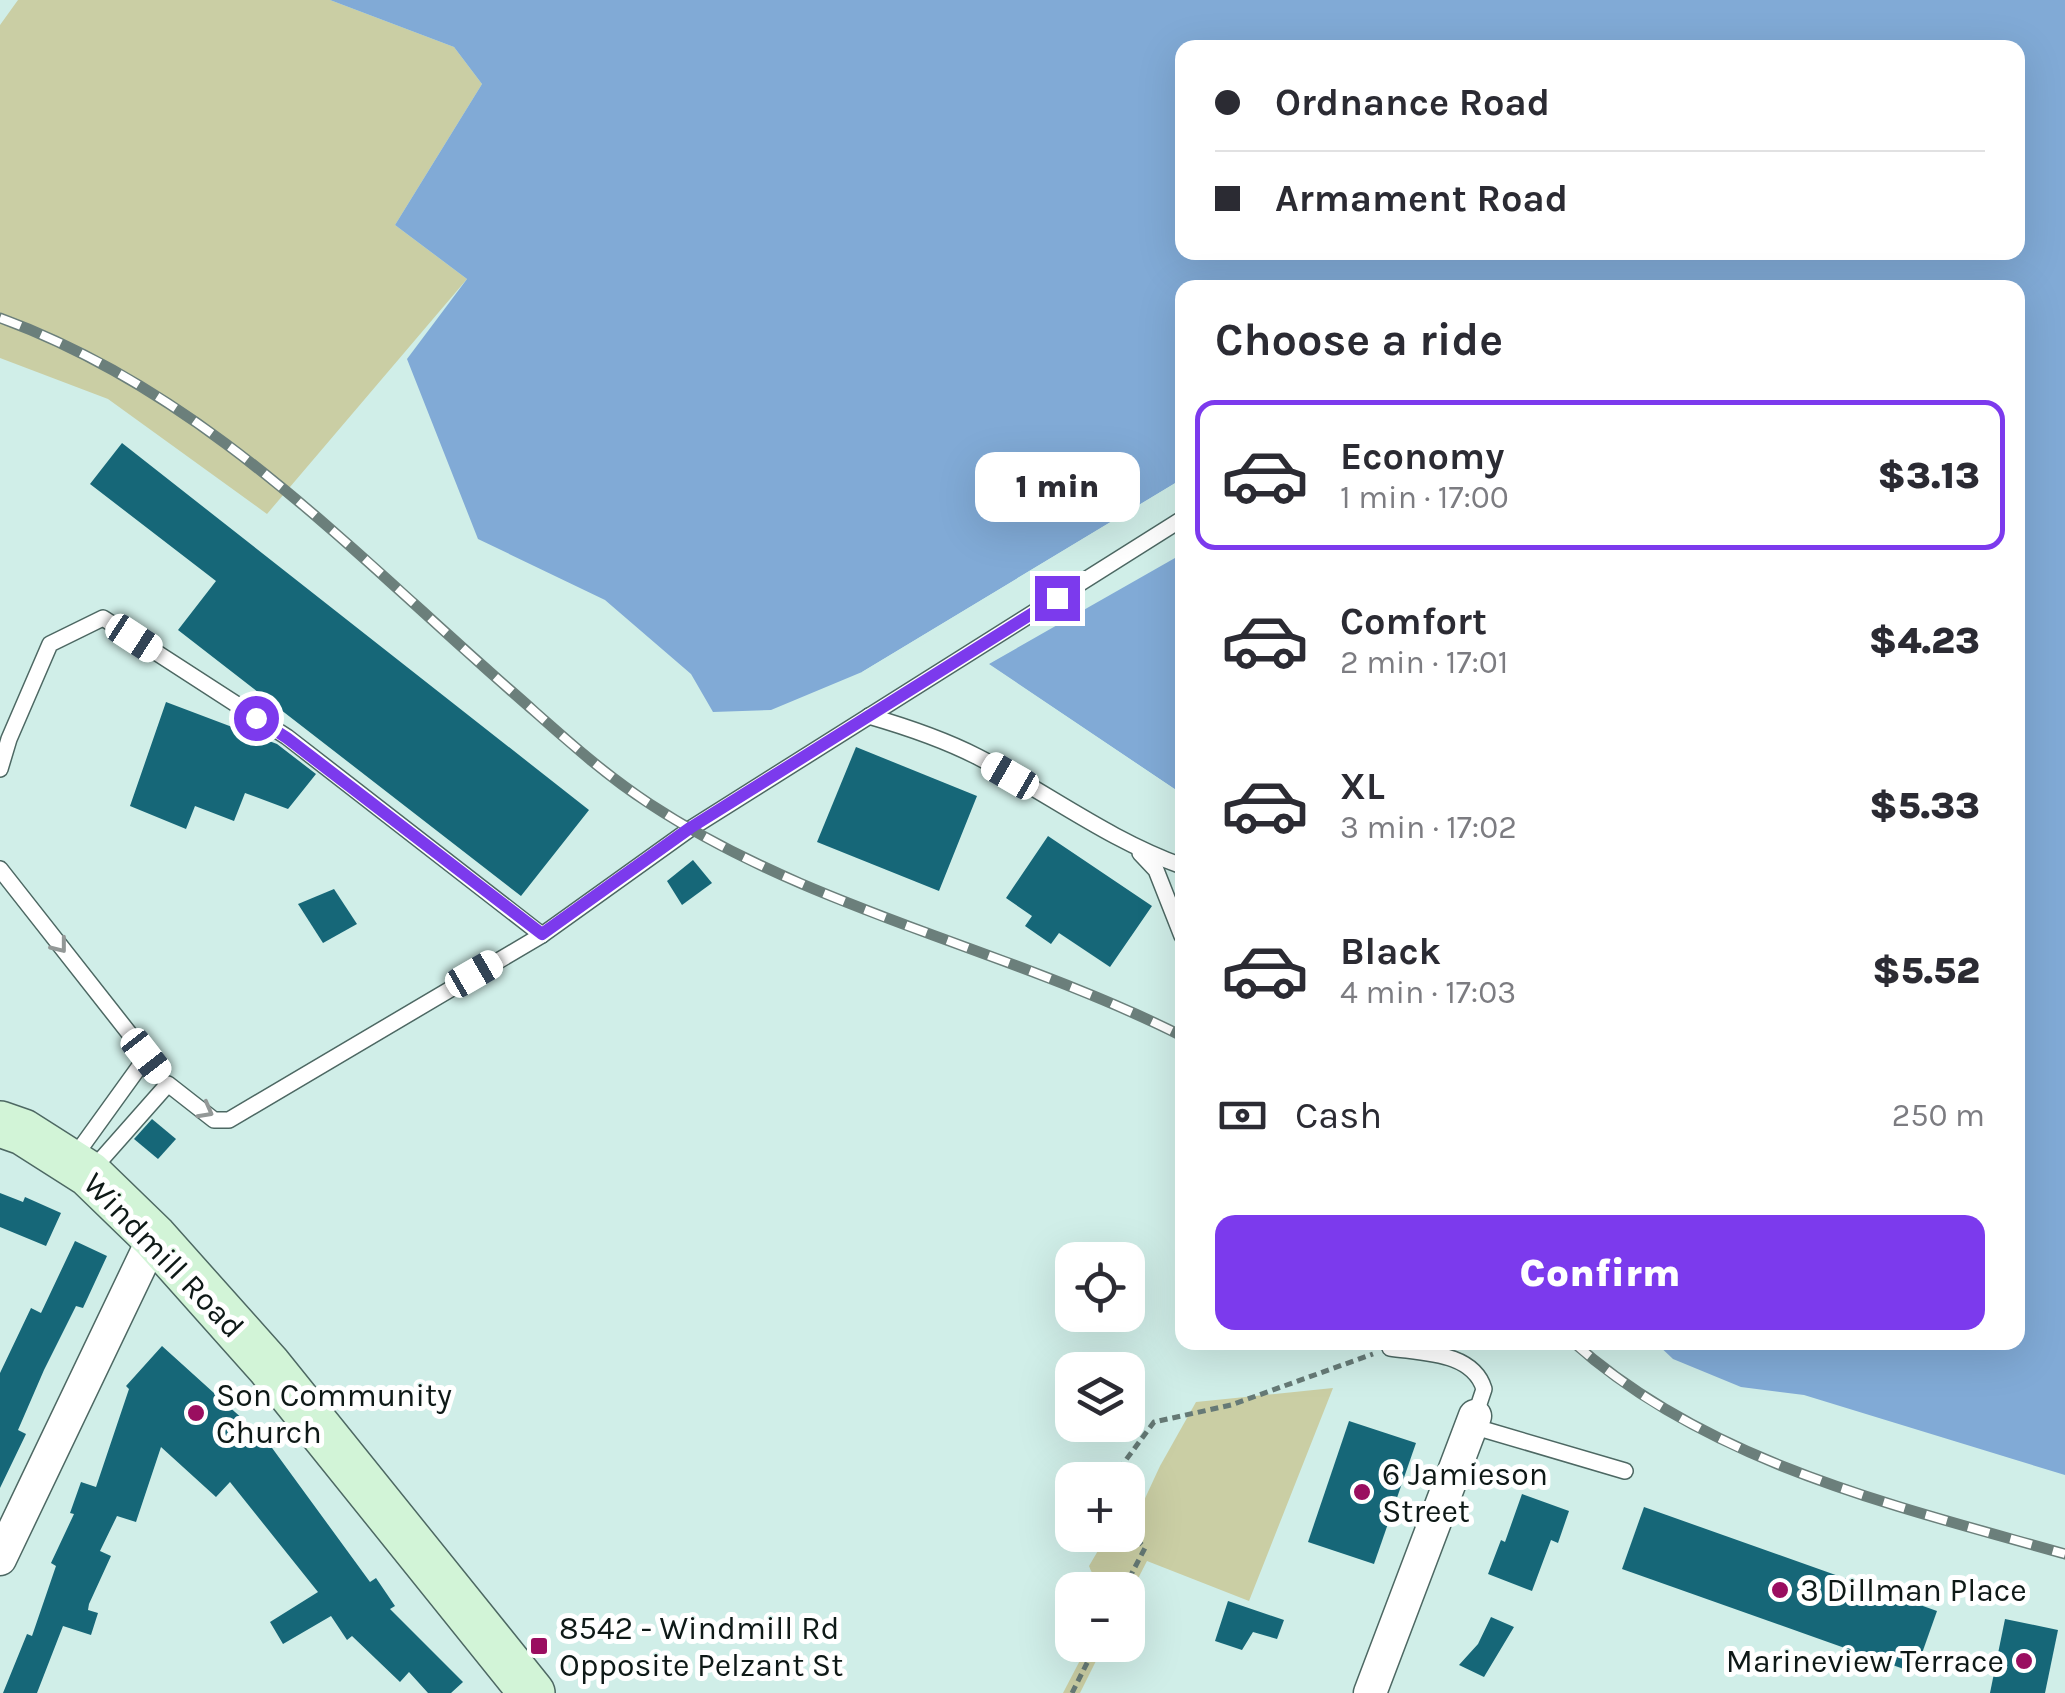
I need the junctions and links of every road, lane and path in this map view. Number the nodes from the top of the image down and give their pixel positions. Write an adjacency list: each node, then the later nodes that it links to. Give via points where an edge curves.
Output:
1 (1175, 523): 2 (lane)
2 (869, 716): 4 (lane, via 978,757); 8 (lane, via 690,828)
3 (0, 769): 8 (lane, via 50,644 104,618 287,738)
4 (1138, 850): 5 (lane); 7 (lane, via 1156,870)
5 (1175, 863)
6 (0, 869): 9 (lane, one-way to 9)
7 (1175, 918)
8 (542, 934): 10 (lane, one-way to 8, via 214,1120 229,1120)
9 (146, 1056): 10 (lane); 12 (lane)
10 (168, 1084): 12 (lane)
11 (0, 1124): 12 (main road, Windmill Road)
12 (80, 1167): 13 (main road, Windmill Road)
13 (154, 1237): 19 (street); 21 (main road, Windmill Road, via 269,1366)
14 (1384, 1350): 17 (path, via 1231,1405 1154,1422)
15 (1403, 1350): 16 (lane, via 1450,1357 1477,1373 1484,1389)
16 (1473, 1421): 18 (lane); 23 (street)
17 (1124, 1462)
18 (1625, 1471)
19 (0, 1559)
20 (1088, 1662): 22 (path)
21 (515, 1685)
22 (1072, 1693)
23 (1370, 1693)

